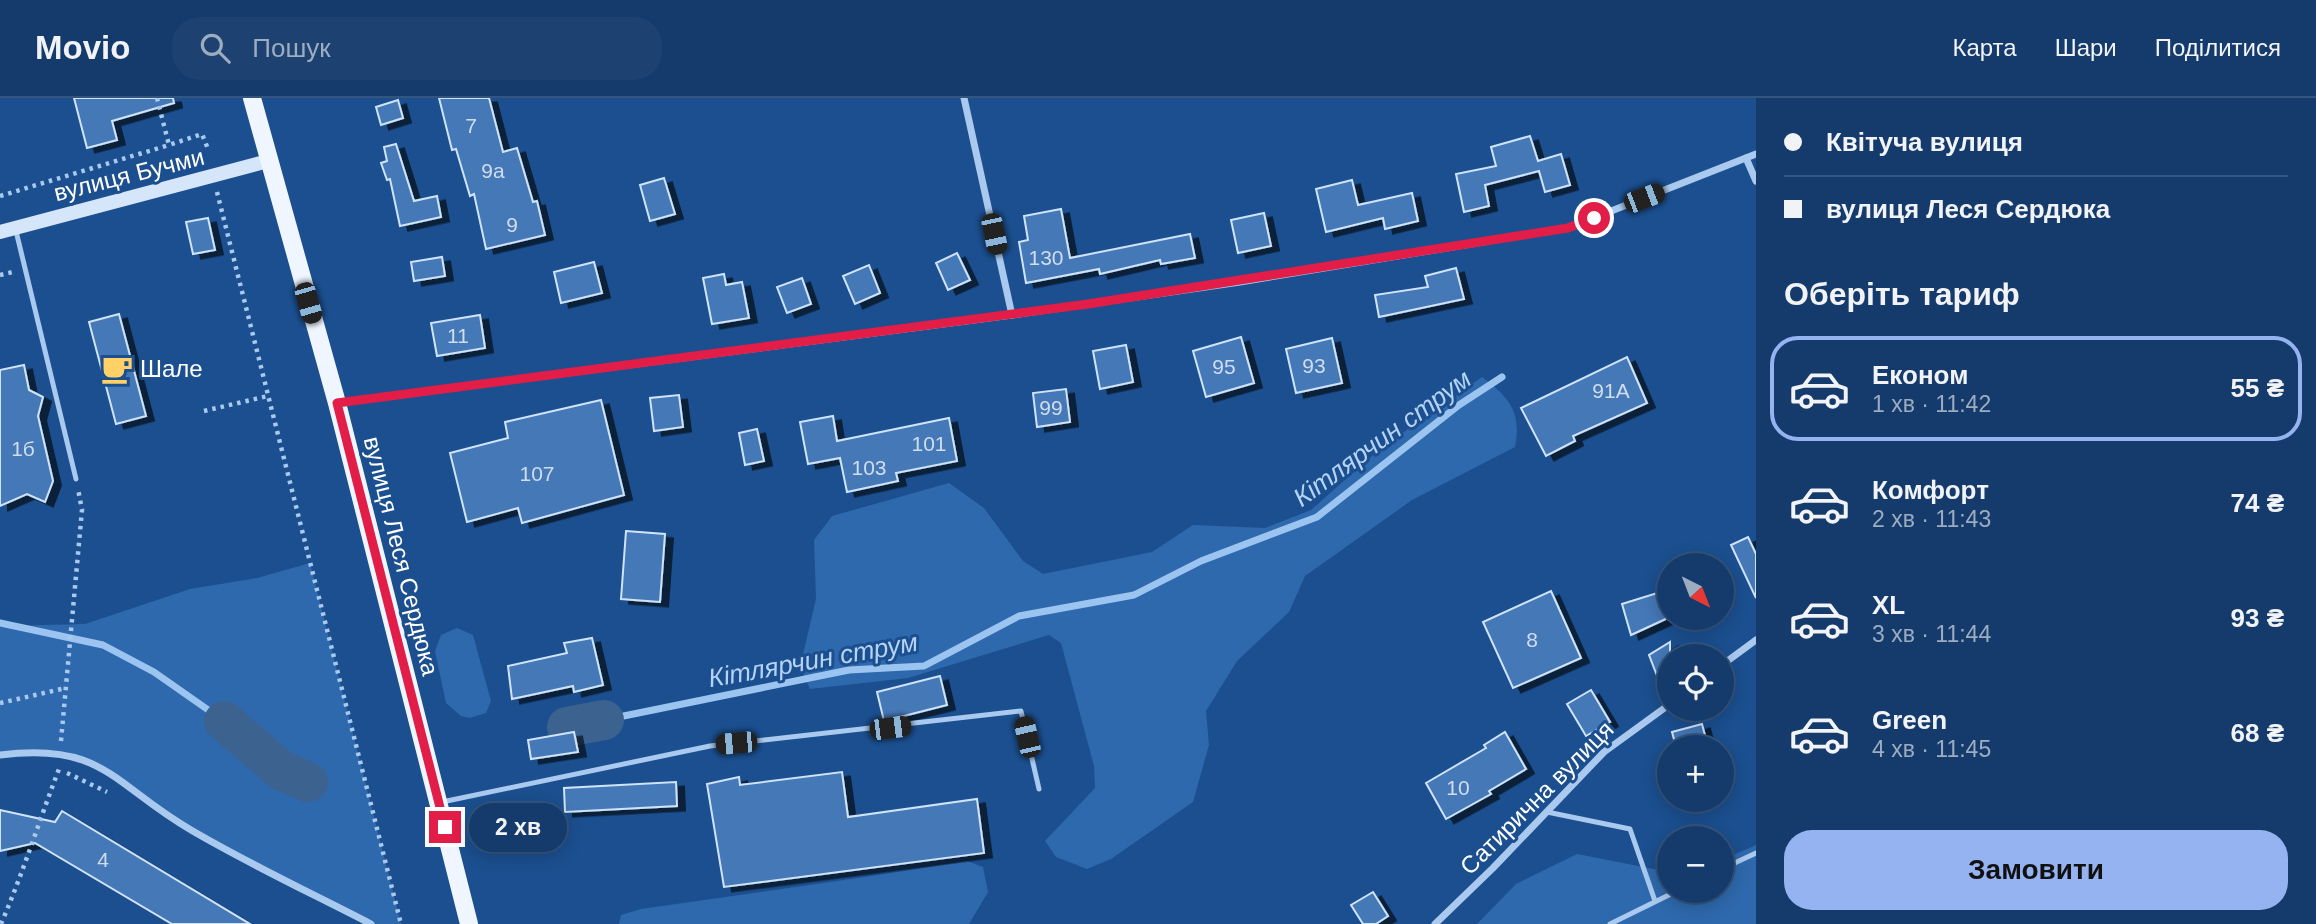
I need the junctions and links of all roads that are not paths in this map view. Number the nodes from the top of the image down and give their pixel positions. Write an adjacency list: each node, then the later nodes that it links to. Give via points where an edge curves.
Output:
1 (252, 98): 5 (main road, вулиця Леся Сердюка)
2 (964, 98): 9 (street)
3 (1756, 154): 4 (street)
4 (1746, 158): 6 (street); 9 (street, via 1568,228)
5 (268, 160): 7 (street, вулиця Бучми); 10 (main road, вулиця Леся Сердюка)
6 (1756, 181)
7 (16, 228): 8 (street, вулиця Бучми); 11 (lane)
8 (0, 232)
9 (1012, 315): 10 (street)
10 (337, 403): 17 (main road, вулиця Леся Сердюка)
11 (76, 479)
12 (1756, 640): 13 (street)
13 (1734, 656)
14 (1657, 713): 18 (street, Сатирична вулиця, via 1604,752)
15 (0, 755): 22 (street, via 27,751 83,759 115,774 189,829)
16 (1039, 789): 17 (lane, via 1021,711 710,746)
17 (439, 803): 23 (main road, вулиця Леся Сердюка)
18 (1547, 812): 21 (lane, via 1630,829); 24 (street, Сатирична вулиця)
19 (1756, 853): 20 (lane)
20 (1734, 863)
21 (1655, 901): 25 (lane)
22 (370, 924)
23 (469, 924)
24 (1435, 924)
25 (1610, 924)

